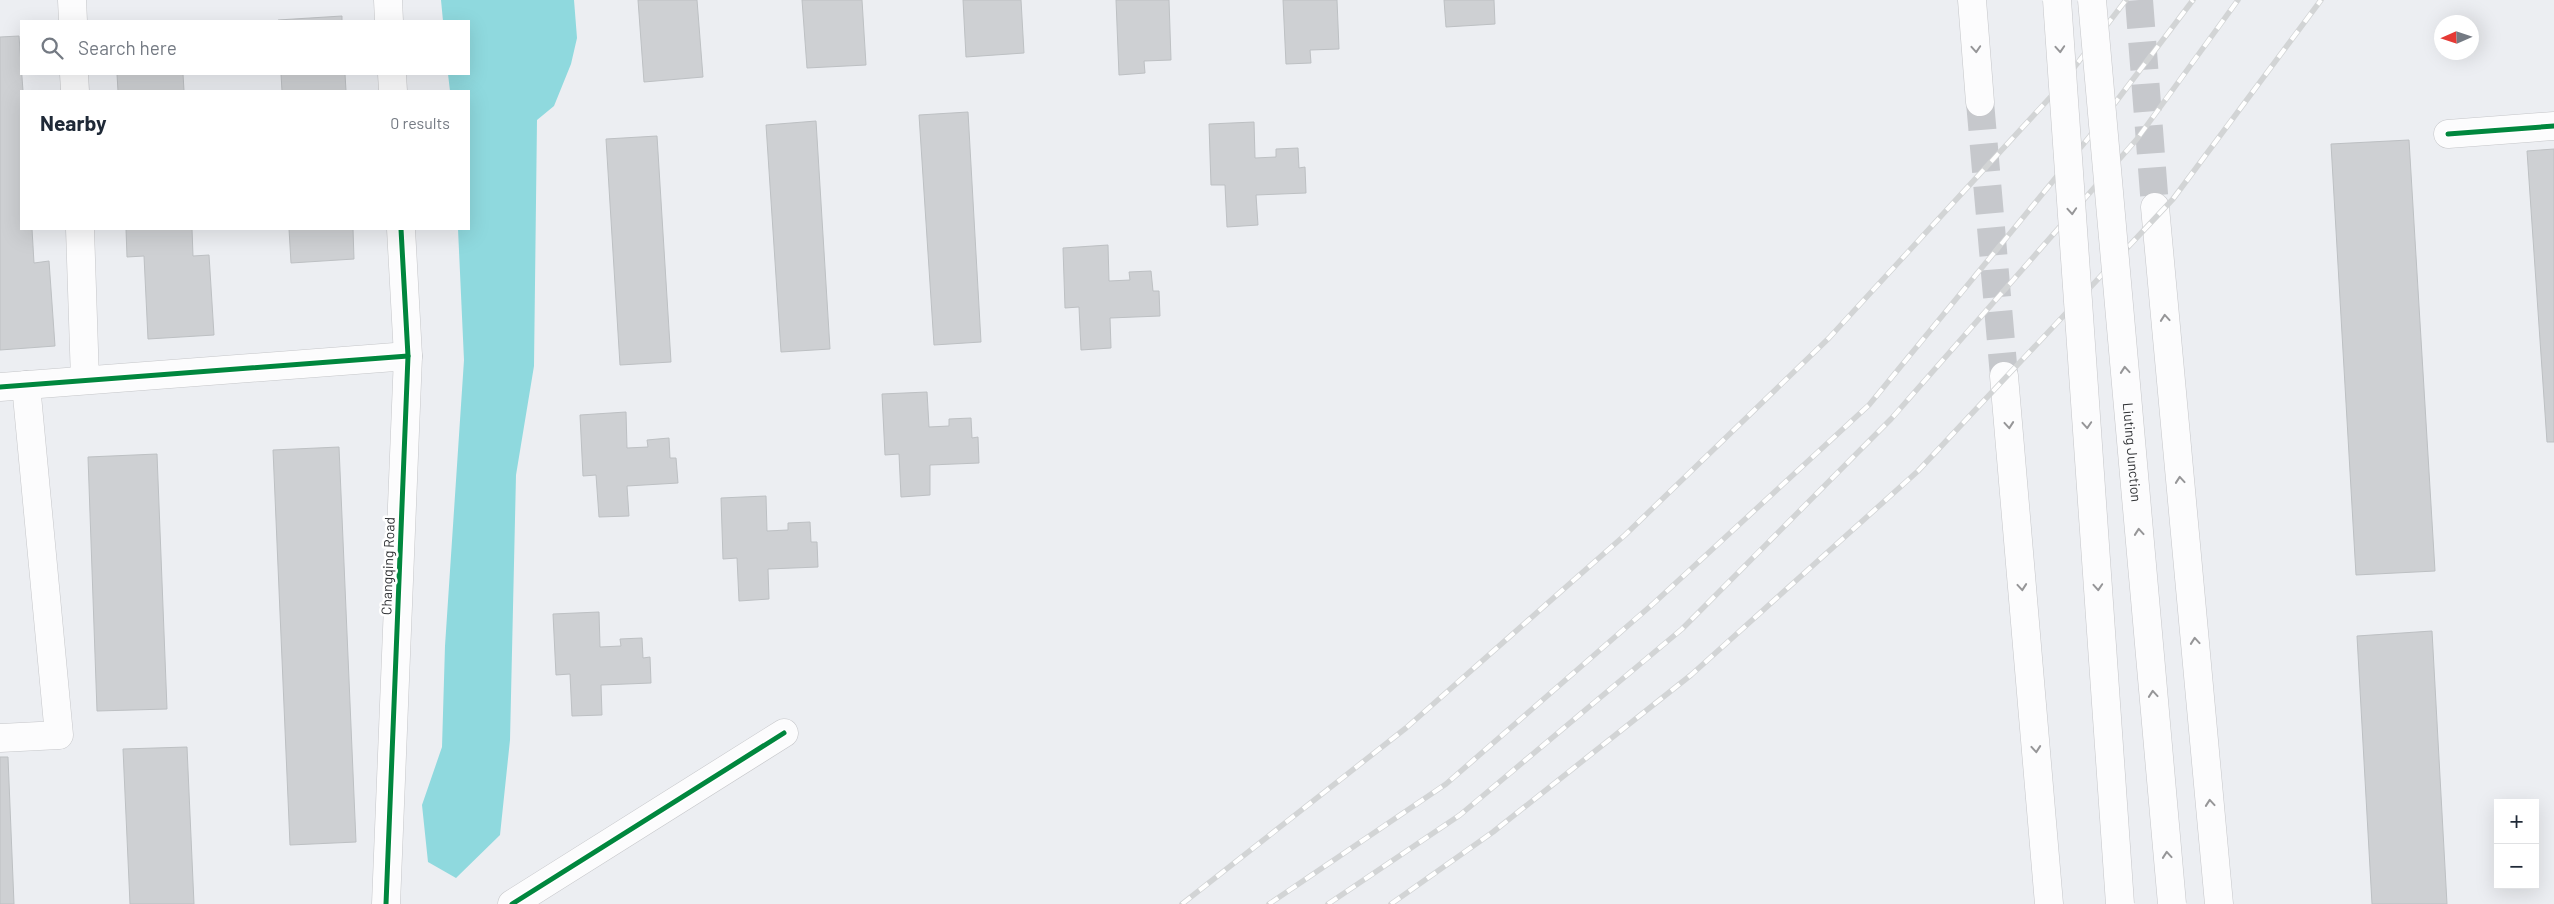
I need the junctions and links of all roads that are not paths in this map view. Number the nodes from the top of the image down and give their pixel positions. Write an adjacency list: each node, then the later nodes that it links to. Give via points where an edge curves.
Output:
1 (72, 0): 6 (main road)
2 (388, 0): 7 (main road)
3 (1972, 0): 12 (main road, one-way to 12)
4 (2057, 0): 27 (main road, one-way to 27, bridge)
5 (2092, 0): 28 (main road, Liuting Junction, one-way to 5, bridge)
6 (73, 20)
7 (389, 20)
8 (74, 75): 10 (main road)
9 (392, 75): 11 (main road)
10 (75, 90)
11 (393, 90)
12 (1980, 102)
13 (2554, 126): 14 (main road)
14 (2448, 134)
15 (2155, 206): 29 (main road, one-way to 15)
16 (80, 230): 20 (main road)
17 (401, 230): 18 (main road, Changqing Road)
18 (408, 356): 20 (main road); 24 (main road, Changqing Road)
19 (2004, 376): 26 (main road, one-way to 26)
20 (85, 380): 21 (main road)
21 (13, 386): 23 (main road, via 59,735)
22 (784, 733): 25 (main road)
23 (0, 738)
24 (386, 904)
25 (512, 904)
26 (2049, 904)
27 (2120, 904)
28 (2172, 904)
29 (2219, 904)

